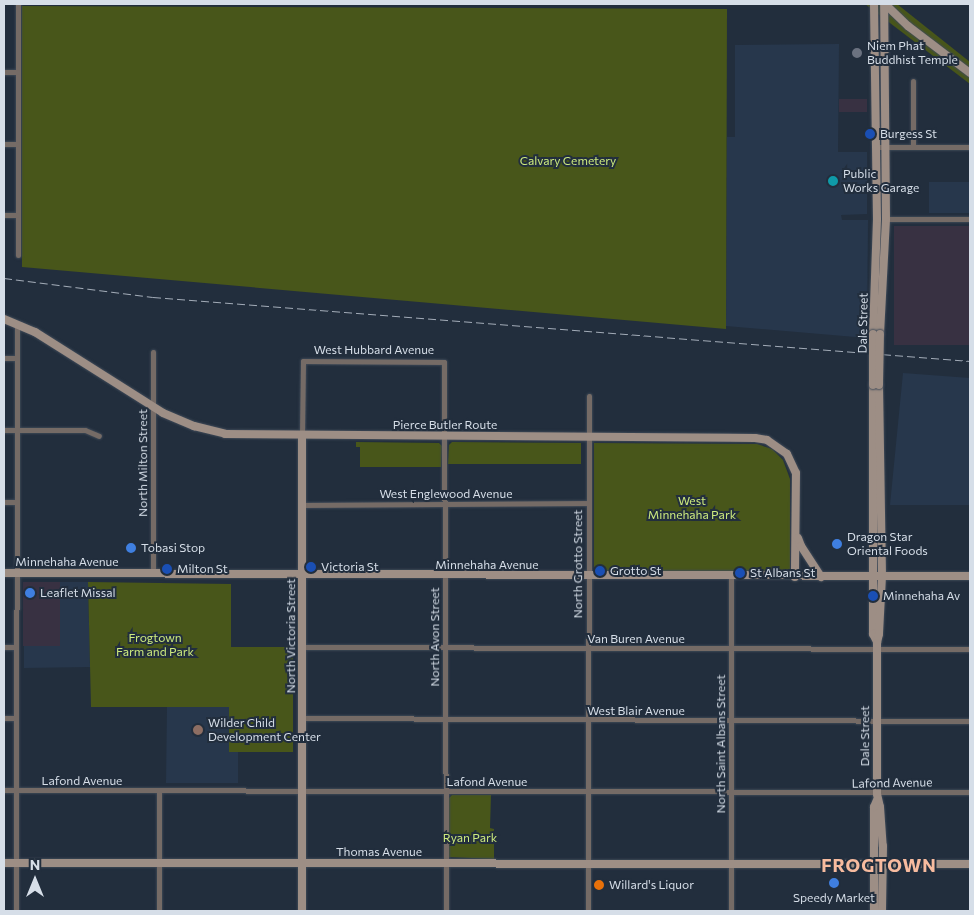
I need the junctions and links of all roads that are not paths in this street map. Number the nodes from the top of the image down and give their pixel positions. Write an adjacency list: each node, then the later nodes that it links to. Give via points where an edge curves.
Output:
1 (18, 4): 5 (street)
2 (874, 4): 10 (main road, Dale Street)
3 (884, 4): 6 (main road); 11 (main road, Dale Street)
4 (4, 72): 5 (street)
5 (17, 72): 9 (street)
6 (970, 73)
7 (913, 81): 12 (street)
8 (4, 144): 9 (street)
9 (17, 144): 15 (street)
10 (877, 147): 11 (street); 21 (main road, Dale Street)
11 (886, 147): 12 (street); 16 (main road, Dale Street)
12 (913, 147): 13 (street)
13 (970, 147)
14 (4, 215): 15 (street)
15 (17, 215): 18 (street)
16 (886, 219): 17 (street); 21 (main road, Dale Street)
17 (970, 219)
18 (18, 255)
19 (4, 319): 20 (main road, Pierce Butler Route)
20 (18, 323): 24 (street); 28 (main road, Pierce Butler Route)
21 (876, 334): 46 (main road, Dale Street, bridge)
22 (153, 352): 28 (street, North Milton Street)
23 (4, 358): 24 (street)
24 (17, 358): 30 (street)
25 (303, 361): 26 (street, West Hubbard Avenue); 31 (street, North Victoria Street)
26 (444, 362): 33 (street, North Avon Street)
27 (589, 396): 34 (street, North Grotto Street)
28 (154, 408): 31 (main road, Pierce Butler Route, via 214,432); 43 (street, North Milton Street)
29 (4, 430): 30 (street)
30 (17, 430): 32 (street, via 86,430); 36 (street)
31 (302, 435): 33 (main road, Pierce Butler Route); 38 (main road, North Victoria Street)
32 (99, 436)
33 (446, 436): 34 (main road, Pierce Butler Route); 39 (street, North Avon Street)
34 (589, 436): 37 (street, North Grotto Street); 40 (main road, Pierce Butler Route, via 755,438 772,442 787,454 794,466)
35 (4, 502): 36 (street)
36 (16, 502): 42 (street)
37 (589, 503): 39 (street, West Englewood Avenue); 48 (street, North Grotto Street)
38 (303, 504): 39 (street, West Englewood Avenue); 44 (main road, North Victoria Street)
39 (445, 504): 45 (street, North Avon Street)
40 (796, 532): 50 (main road, Pierce Butler Route); 51 (main road)
41 (4, 573): 42 (main road, Minnehaha Avenue)
42 (16, 573): 43 (main road, Minnehaha Avenue); 54 (street)
43 (152, 574): 44 (main road, Minnehaha Avenue)
44 (302, 575): 45 (main road, Minnehaha Avenue); 55 (main road, North Victoria Street)
45 (445, 576): 48 (main road, Minnehaha Avenue); 56 (street, North Avon Street)
46 (878, 576): 47 (main road, Minnehaha Avenue); 51 (main road, Minnehaha Avenue); 52 (main road, Dale Street, via 873,634)
47 (970, 576)
48 (588, 577): 49 (main road, Minnehaha Avenue); 57 (street, North Grotto Street)
49 (731, 577): 50 (main road, Minnehaha Avenue); 59 (street, North Saint Albans Street)
50 (795, 577): 51 (main road, Minnehaha Avenue)
51 (821, 577)
52 (877, 646): 58 (street, Van Buren Avenue); 59 (street, Van Buren Avenue); 67 (main road, Dale Street)
53 (4, 647): 54 (street)
54 (16, 647): 61 (street)
55 (302, 647): 56 (street, Van Buren Avenue); 62 (main road, North Victoria Street)
56 (445, 648): 57 (street, Van Buren Avenue); 63 (street, North Avon Street)
57 (588, 649): 59 (street, Van Buren Avenue); 64 (street, North Grotto Street)
58 (970, 649)
59 (731, 650): 65 (street, North Saint Albans Street)
60 (4, 718): 61 (street)
61 (16, 718): 69 (street)
62 (302, 718): 63 (street, West Blair Avenue); 71 (main road, North Victoria Street)
63 (445, 720): 64 (street, West Blair Avenue); 72 (street, North Avon Street)
64 (588, 721): 65 (street, West Blair Avenue); 73 (street, North Grotto Street)
65 (731, 721): 67 (street, West Blair Avenue); 75 (street, North Saint Albans Street)
66 (970, 721): 67 (street, West Blair Avenue)
67 (877, 722): 76 (main road, Dale Street)
68 (4, 790): 69 (street, Lafond Avenue)
69 (16, 790): 70 (street, Lafond Avenue); 78 (street)
70 (159, 791): 71 (street, Lafond Avenue); 79 (street)
71 (302, 791): 72 (street, Lafond Avenue); 80 (main road, North Victoria Street)
72 (445, 792): 73 (street, Lafond Avenue); 81 (street, North Avon Street)
73 (588, 792): 75 (street, Lafond Avenue); 82 (street, North Grotto Street)
74 (970, 792): 76 (street, Lafond Avenue)
75 (731, 793): 76 (street, Lafond Avenue); 83 (street, North Saint Albans Street)
76 (877, 797): 85 (main road, Dale Street, via 874,807); 86 (main road, Dale Street)
77 (4, 863): 78 (main road, Thomas Avenue)
78 (16, 863): 79 (main road, Thomas Avenue); 87 (street)
79 (160, 863): 80 (main road, Thomas Avenue); 88 (street)
80 (302, 864): 81 (main road, Thomas Avenue); 89 (main road, North Victoria Street)
81 (446, 864): 82 (main road, Thomas Avenue); 90 (street, North Avon Street)
82 (589, 864): 83 (main road, Thomas Avenue); 91 (street, North Grotto Street)
83 (731, 864): 85 (main road, Thomas Avenue); 92 (street, North Saint Albans Street)
84 (970, 864): 86 (main road, Thomas Avenue)
85 (874, 865): 86 (main road, Thomas Avenue); 93 (main road, Dale Street)
86 (883, 865): 94 (main road, Dale Street)
87 (16, 911)
88 (159, 911)
89 (302, 911)
90 (446, 911)
91 (588, 911)
92 (731, 911)
93 (874, 911)
94 (882, 911)

